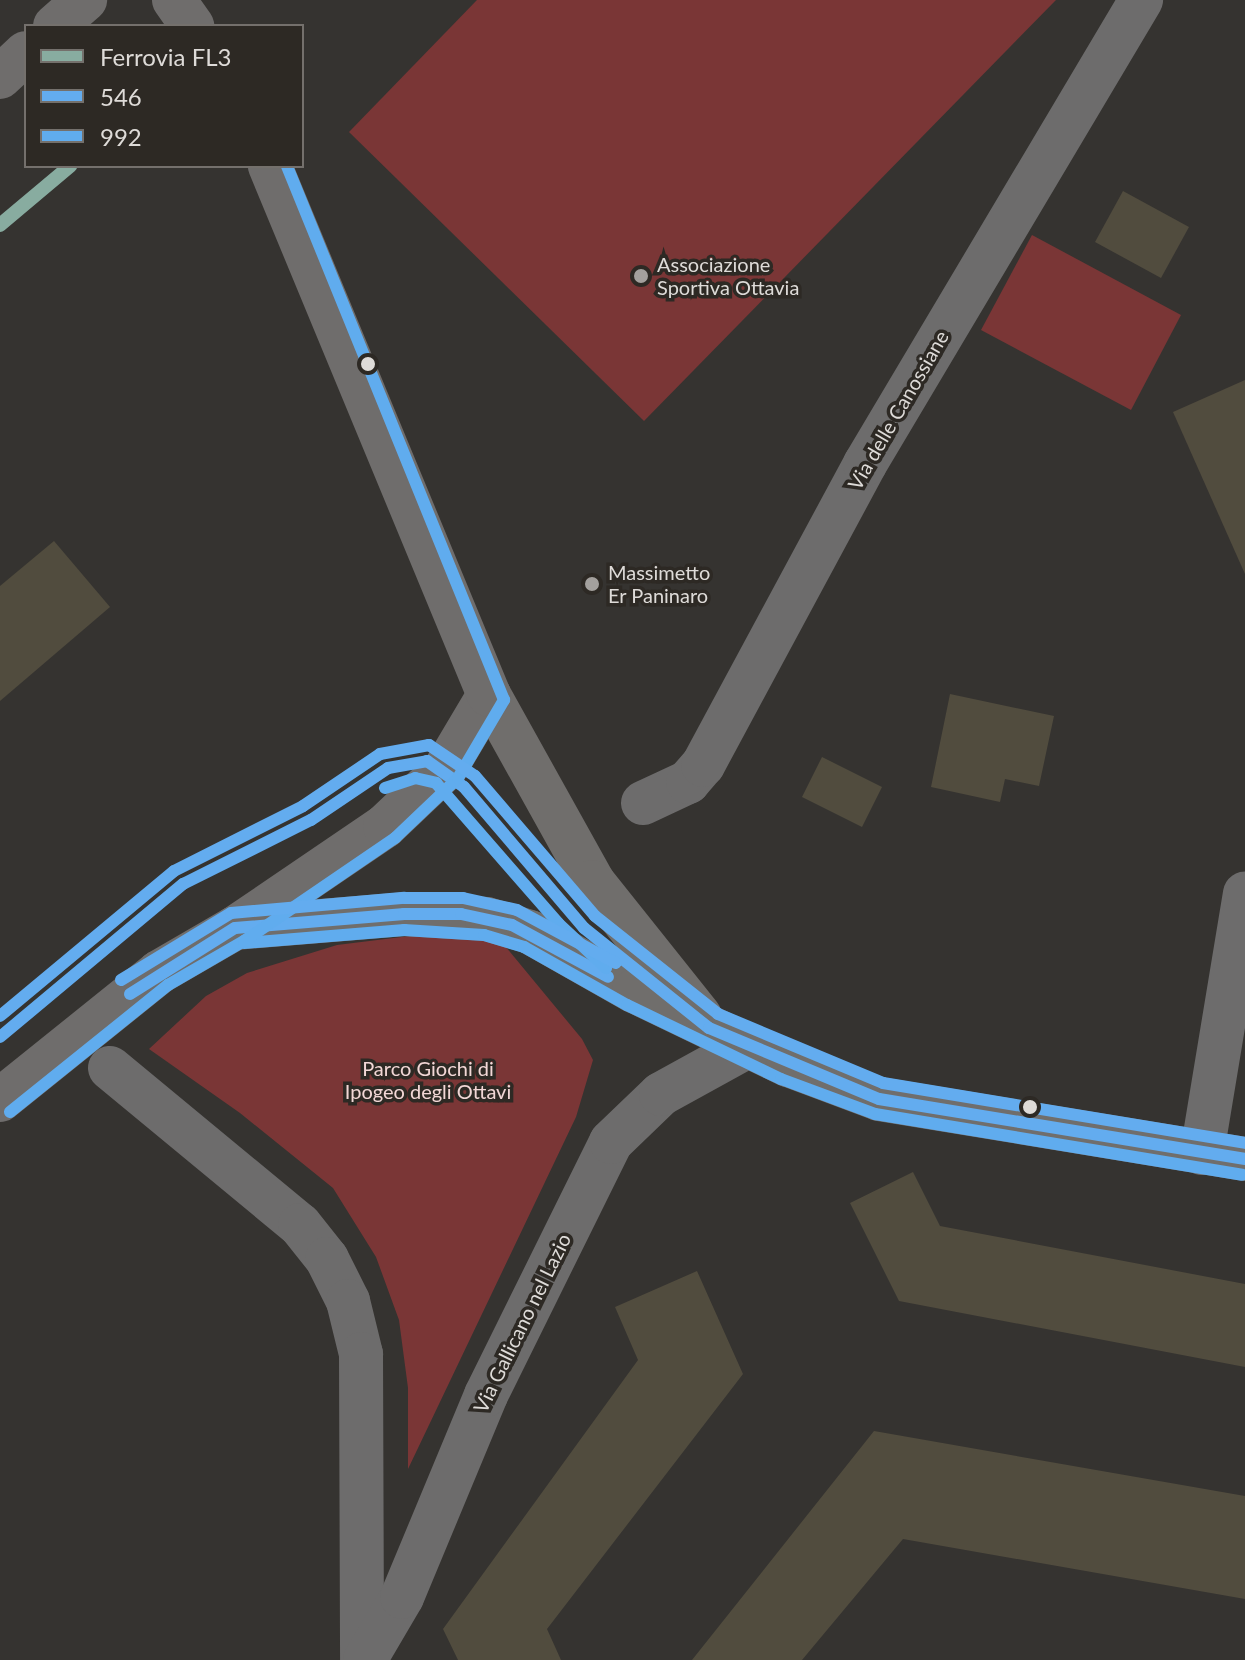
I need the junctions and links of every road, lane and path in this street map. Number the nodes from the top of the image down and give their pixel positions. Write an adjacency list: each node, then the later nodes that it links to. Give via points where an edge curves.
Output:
1 (85, 0): 5 (main road)
2 (174, 0): 6 (main road)
3 (213, 0): 7 (main road)
4 (1141, 0): 12 (street, Via delle Canossiane, via 865,464 710,753 688,782)
5 (57, 24)
6 (191, 24)
7 (220, 24)
8 (24, 55): 9 (main road)
9 (0, 77)
10 (271, 168): 11 (main road)
11 (489, 695): 14 (main road, via 445,769 385,826); 15 (street, via 593,882)
12 (643, 803)
13 (1245, 894): 19 (street)
14 (235, 928): 15 (street, via 404,914 487,919 540,936); 18 (main road, via 159,972)
15 (709, 1028): 16 (street)
16 (748, 1046): 19 (street, via 879,1099); 21 (street, Via Gallicano nel Lazio, via 661,1094 611,1142 486,1395 402,1597)
17 (110, 1068): 21 (street, via 300,1225 344,1290 361,1354)
18 (0, 1100)
19 (1202, 1153): 20 (street)
20 (1245, 1159)
21 (364, 1660)

